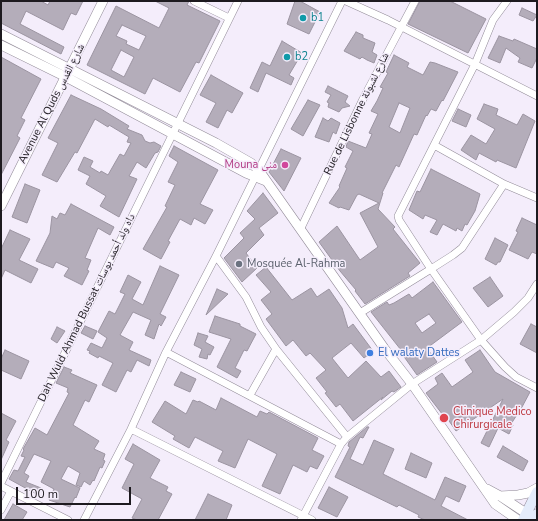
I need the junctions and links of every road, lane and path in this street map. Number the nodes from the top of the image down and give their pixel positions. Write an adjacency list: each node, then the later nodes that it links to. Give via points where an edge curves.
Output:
1 (103, 1): 13 (street, Avenue Al Quds شارع القدس)
2 (194, 1): 8 (street)
3 (238, 1): 8 (street, Dah Wuld Ahmad Bussat داه ولد أحمد بوسات)
4 (342, 1): 18 (street)
5 (346, 1): 9 (street)
6 (415, 1): 9 (street, Rue de Lisbonne شارع لشبونة)
7 (508, 1): 12 (street, via 493,20)
8 (229, 18): 15 (street, Dah Wuld Ahmad Bussat داه ولد أحمد بوسات)
9 (402, 28): 12 (street); 22 (street, Rue de Lisbonne شارع لشبونة, via 362,99)
10 (1, 34): 13 (street)
11 (1, 45): 13 (street)
12 (475, 64): 14 (street); 17 (street)
13 (68, 73): 15 (street); 16 (street); 21 (street, Avenue Al Quds شارع القدس)
14 (537, 96)
15 (178, 124): 16 (street, Dah Wuld Ahmad Bussat داه ولد أحمد بوسات); 18 (street, via 236,154)
16 (173, 133): 18 (street); 36 (street, Dah Wuld Ahmad Bussat داه ولد أحمد بوسات)
17 (434, 145): 19 (street); 24 (street, via 398,216)
18 (257, 173): 22 (street, via 272,187); 23 (street)
19 (504, 184): 20 (street); 24 (street, via 462,248)
20 (537, 198)
21 (1, 206)
22 (301, 228): 26 (street)
23 (216, 256): 28 (street, via 246,297); 29 (street)
24 (431, 269): 26 (street); 27 (street)
25 (537, 284): 27 (street, via 528,298)
26 (360, 313): 30 (street)
27 (481, 340): 30 (street); 31 (street, via 509,372)
28 (276, 349): 32 (street); 34 (street)
29 (166, 352): 32 (street); 33 (street)
30 (412, 384): 34 (street); 40 (street, via 485,489)
31 (537, 388)
32 (250, 395): 35 (street)
33 (131, 429): 42 (street); 45 (street)
34 (347, 437): 35 (street)
35 (341, 444): 42 (street)
36 (1, 485): 38 (street)
37 (537, 488): 40 (street)
38 (11, 491): 41 (street); 44 (street)
39 (537, 492): 43 (main road)
40 (498, 500): 43 (street); 47 (street); 48 (street)
41 (1, 510)
42 (302, 518): 46 (street)
43 (532, 518)
44 (68, 520)
45 (84, 520)
46 (312, 520)
47 (506, 520)
48 (518, 520)

